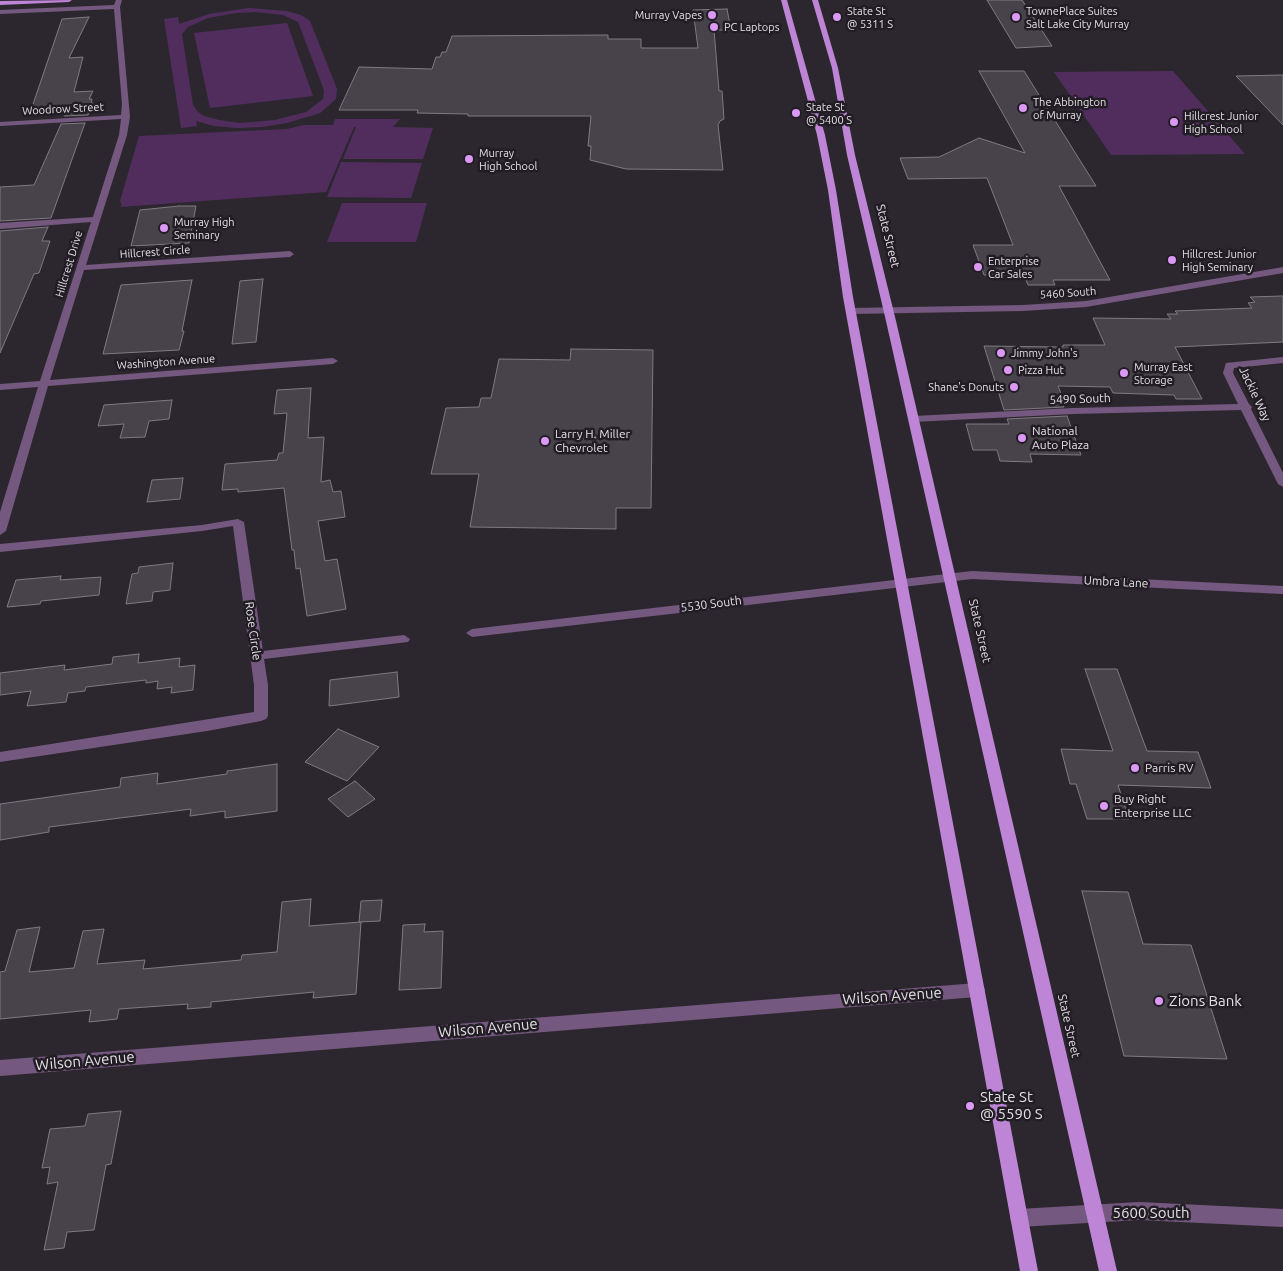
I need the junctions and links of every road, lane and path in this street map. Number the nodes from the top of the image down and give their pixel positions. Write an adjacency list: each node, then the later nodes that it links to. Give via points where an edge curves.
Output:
1 (69, 0): 4 (main road)
2 (784, 0): 15 (main road, via 827,163)
3 (815, 0): 14 (main road, State Street, via 835,68 850,155)
4 (0, 3)
5 (118, 3): 6 (street); 7 (street, Hillcrest Drive)
6 (0, 12)
7 (126, 117): 8 (street, Woodrow Street); 9 (street, Hillcrest Drive)
8 (0, 124)
9 (95, 219): 10 (street); 12 (street, Hillcrest Drive)
10 (0, 226)
11 (290, 254): 12 (street, Hillcrest Circle)
12 (82, 268): 18 (street, Hillcrest Drive)
13 (1283, 270): 14 (street, 5460 South, via 1086,304)
14 (889, 310): 15 (street, 5460 South); 21 (main road, State Street)
15 (851, 311): 26 (main road)
16 (1283, 360): 20 (street, Jackie Way, via 1229,365 1228,373)
17 (333, 361): 18 (street, Washington Avenue)
18 (44, 384): 19 (street, Washington Avenue); 23 (street, Hillcrest Drive)
19 (0, 387)
20 (1247, 407): 21 (street, 5490 South); 22 (street, Jackie Way)
21 (914, 418): 25 (main road, State Street)
22 (1283, 484)
23 (0, 531)
24 (0, 548): 30 (street, Rose Circle, via 238,522)
25 (950, 577): 26 (street, 5530 South); 27 (street, Umbra Lane); 34 (main road, State Street)
26 (902, 582): 28 (street, 5530 South); 32 (main road)
27 (1283, 590)
28 (472, 633)
29 (404, 640): 30 (street)
30 (256, 656): 31 (street, Rose Circle, via 261,685 261,716)
31 (0, 757)
32 (977, 990): 33 (street, Wilson Avenue); 35 (main road)
33 (0, 1068)
34 (1095, 1214): 35 (street, 5600 South); 36 (street, 5600 South, via 1156,1211); 38 (main road, State Street)
35 (1019, 1218): 37 (main road)
36 (1283, 1218)
37 (1029, 1271)
38 (1108, 1271)

